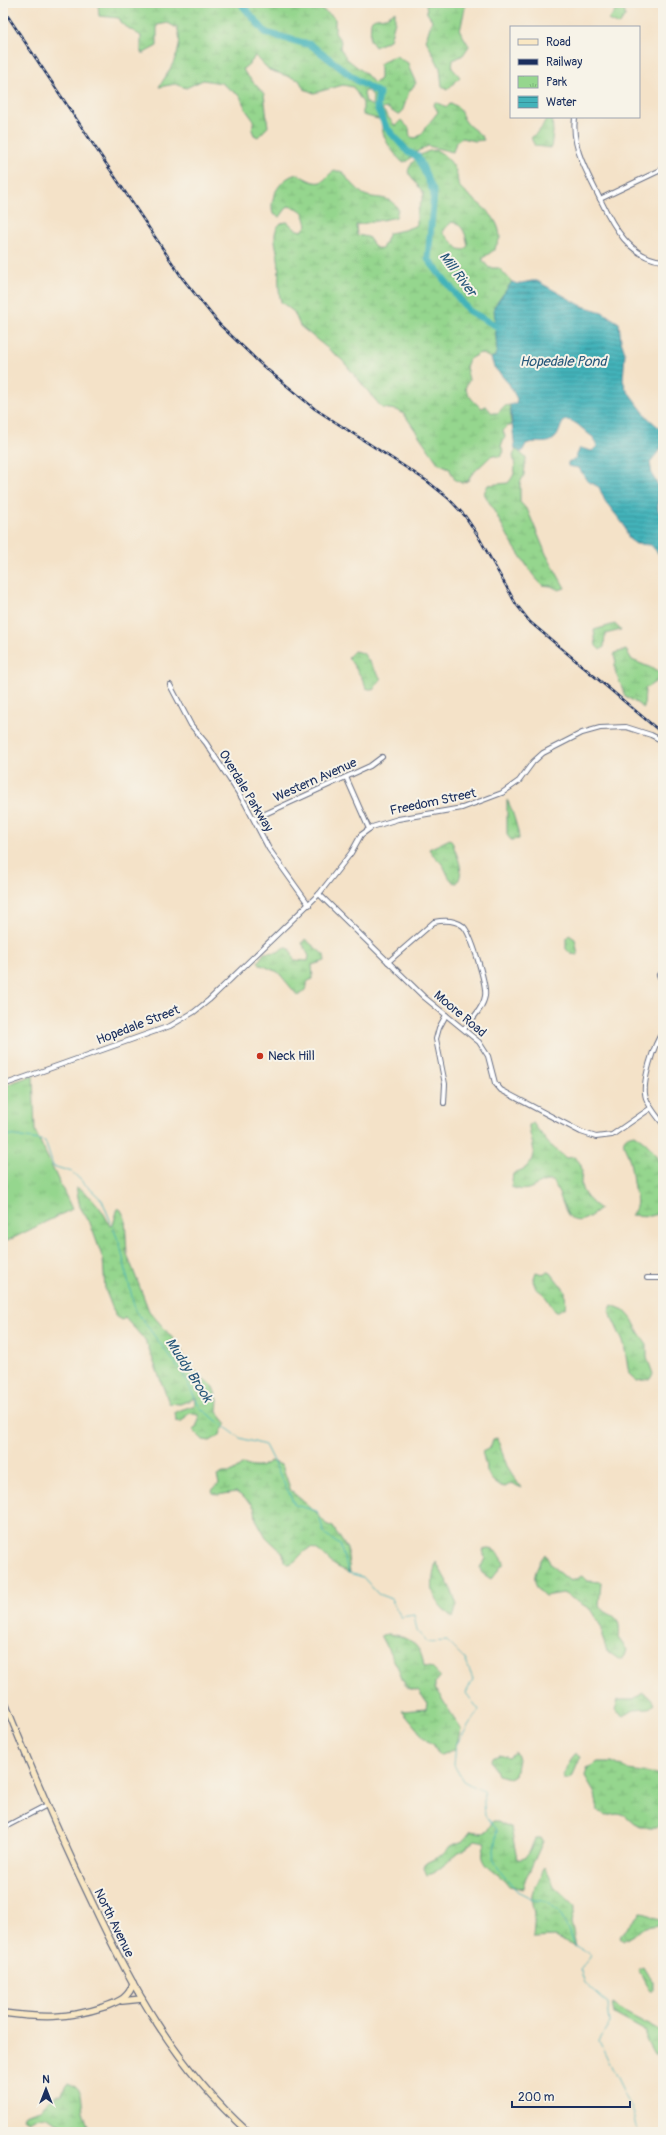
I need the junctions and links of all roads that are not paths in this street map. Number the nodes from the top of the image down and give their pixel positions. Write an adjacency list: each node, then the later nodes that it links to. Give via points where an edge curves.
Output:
1 (576, 118): 3 (street, via 576,144)
2 (663, 169): 3 (street)
3 (600, 199): 4 (street, via 623,237 646,258)
4 (663, 261)
5 (170, 685): 9 (street, Overdale Parkway, via 191,725 212,752)
6 (663, 741): 10 (street, Freedom Street, via 626,727 600,728 582,733 543,753 519,781 502,793 462,808 398,818)
7 (382, 757): 8 (street, Western Avenue, via 370,766)
8 (346, 777): 9 (street, Western Avenue); 10 (street)
9 (254, 819): 12 (street, Overdale Parkway, via 275,858)
10 (370, 829): 11 (street, Freedom Street, via 361,835 351,853)
11 (319, 894): 12 (street, Freedom Street); 14 (street, Moore Road)
12 (309, 905): 13 (street, Freedom Street)
13 (279, 934): 20 (street, Hopedale Street, via 209,1000 182,1020)
14 (388, 962): 17 (street, Moore Road, via 424,997); 18 (street, via 434,922 453,921 465,928 473,945 486,993 479,1010)
15 (659, 976): 16 (street)
16 (663, 983)
17 (446, 1014): 18 (street, Moore Road); 21 (street, via 436,1039 445,1084)
18 (464, 1029): 22 (street, Moore Road, via 485,1051 498,1087 586,1135 602,1138 612,1135)
19 (663, 1032): 22 (street, via 656,1042 645,1087 646,1098)
20 (3, 1085)
21 (444, 1103)
22 (651, 1108): 23 (street)
23 (663, 1124)
24 (648, 1278): 25 (street)
25 (663, 1278)
26 (3, 1698): 27 (main road, North Avenue)
27 (47, 1805): 28 (street); 29 (main road, North Avenue, via 106,1933)
28 (3, 1828)
29 (133, 1983): 30 (main road, North Avenue); 31 (main road)
30 (142, 1999): 31 (main road); 33 (main road, North Avenue, via 165,2038 189,2071 221,2108)
31 (122, 2001): 32 (main road, via 82,2014 57,2018)
32 (3, 2013)
33 (248, 2132)

